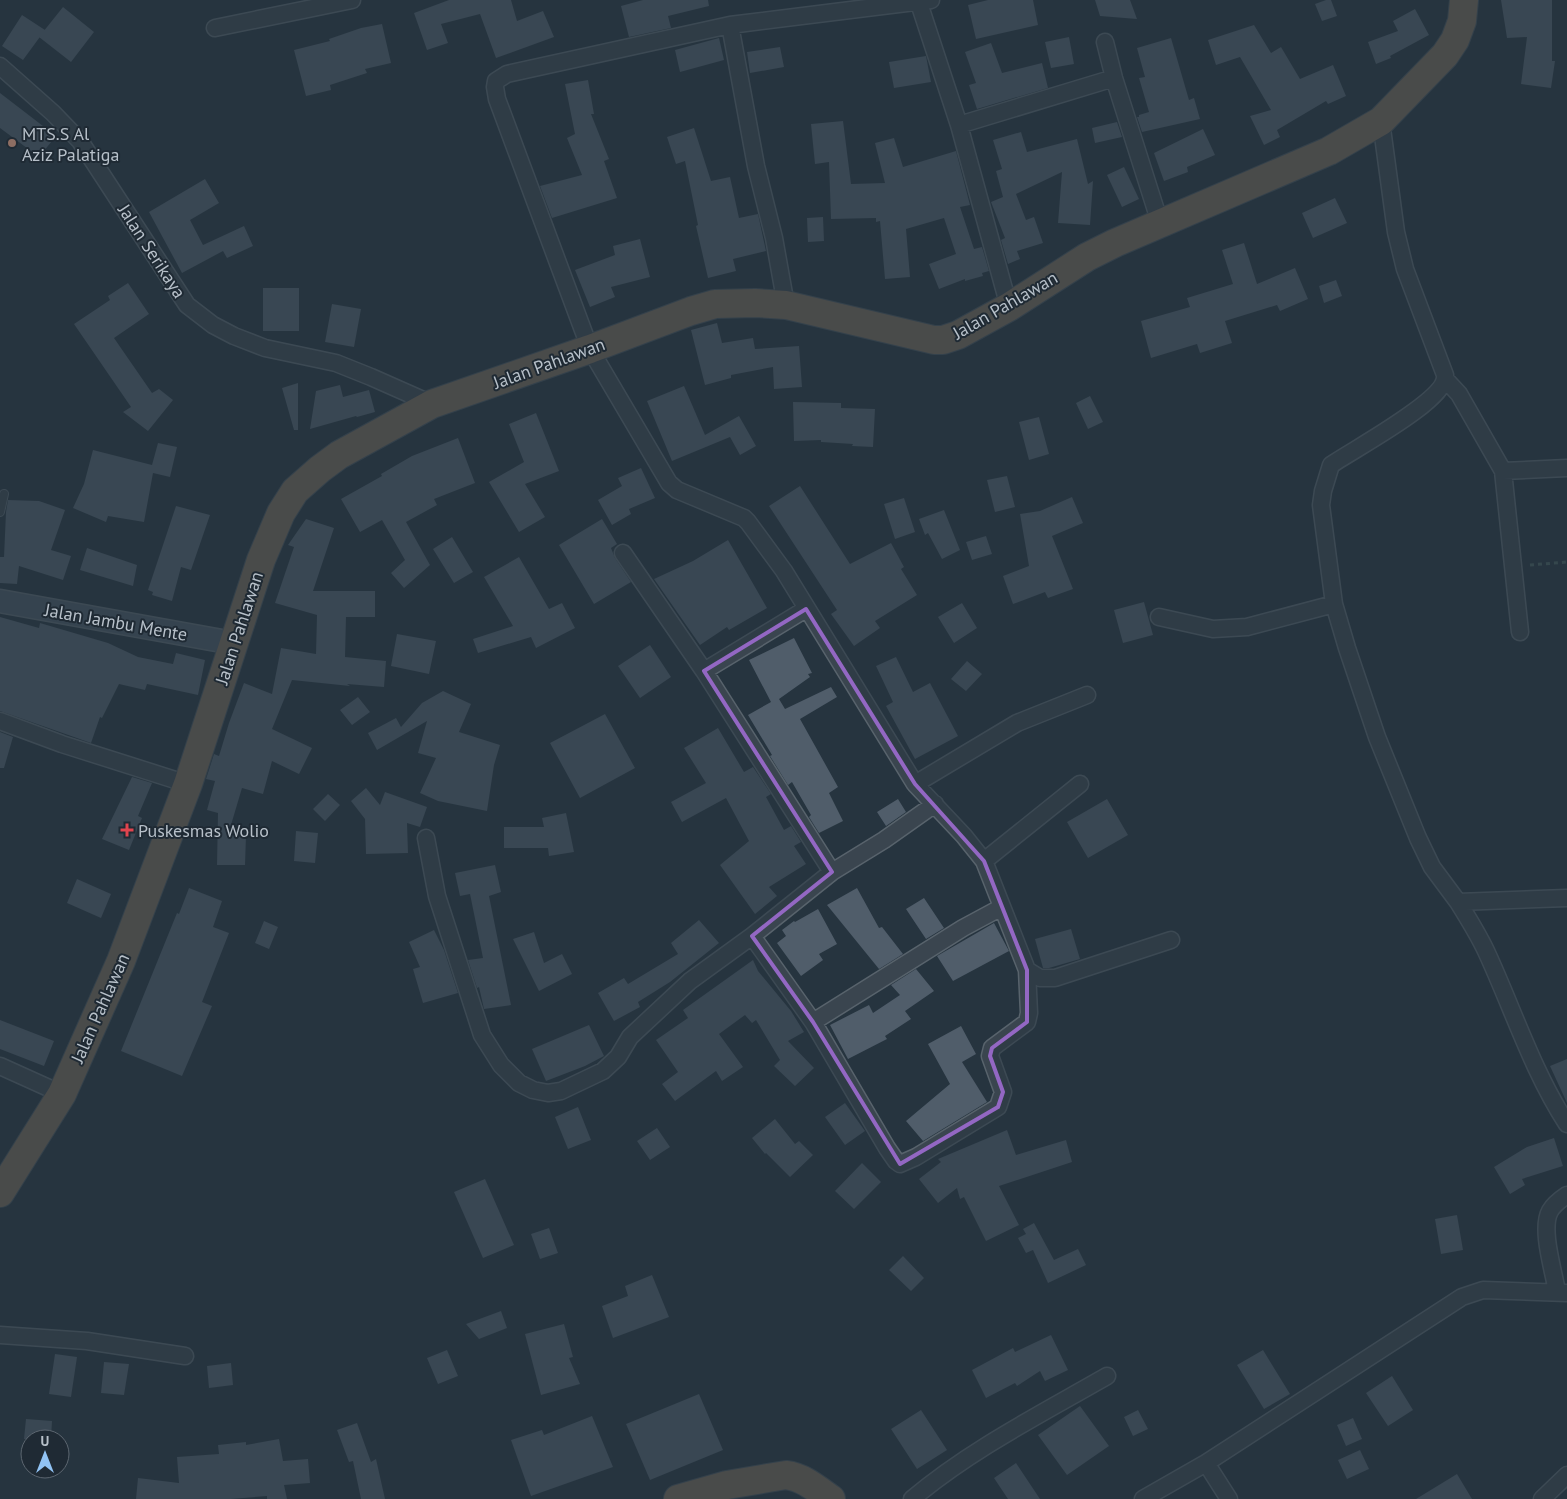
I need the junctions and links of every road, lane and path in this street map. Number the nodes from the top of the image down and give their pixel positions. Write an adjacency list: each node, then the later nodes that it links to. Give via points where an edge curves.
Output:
1 (352, 0): 5 (street)
2 (1464, 0): 9 (highway, Jalan Pahlawan, via 1462,21 1445,55)
3 (922, 1): 4 (street); 10 (street)
4 (730, 25): 12 (street); 14 (street, via 507,74 496,81 497,98)
5 (215, 28)
6 (1105, 42): 8 (street)
7 (0, 66): 16 (street, Jalan Serikaya, via 80,141 187,305 234,336 265,348 336,363)
8 (1114, 78): 10 (street); 11 (street)
9 (1381, 121): 11 (highway, Jalan Pahlawan, via 1329,151); 15 (street, via 1396,232 1405,269)
10 (959, 125): 13 (street)
11 (1160, 223): 13 (highway, Jalan Pahlawan, via 1087,257)
12 (786, 306): 13 (highway, Jalan Pahlawan, via 934,340 958,335); 14 (highway, Jalan Pahlawan, via 715,304)
13 (1009, 307)
14 (590, 349): 16 (highway, Jalan Pahlawan); 26 (street, via 668,483 677,490 744,518 784,571)
15 (1446, 380): 18 (street, via 1459,394); 25 (street, via 1442,388 1406,419 1331,465 1322,505)
16 (432, 404): 29 (highway, Jalan Pahlawan, via 338,455 295,491 281,513 261,560)
17 (1567, 468): 18 (street)
18 (1502, 471): 23 (street)
19 (4, 494): 20 (lane)
20 (0, 512)
21 (623, 553): 30 (street)
22 (1567, 562): 23 (path)
23 (1513, 566): 28 (street)
24 (0, 601): 29 (main road, Jalan Jambu Mente)
25 (1334, 604): 27 (street, via 1247,627 1213,629); 41 (street, via 1374,728 1407,810 1432,867)
26 (806, 609): 30 (street); 34 (street)
27 (1159, 617)
28 (1520, 632)
29 (233, 643): 33 (highway, Jalan Pahlawan)
30 (704, 671): 39 (street)
31 (1087, 695): 34 (street, via 1017,723)
32 (0, 721): 33 (street)
33 (188, 784): 48 (highway, Jalan Pahlawan, via 121,962)
34 (915, 784): 36 (street)
35 (1080, 784): 38 (street)
36 (935, 804): 38 (street); 39 (street)
37 (426, 838): 43 (street, via 437,896 482,1036 501,1065 519,1083 533,1090 548,1094 561,1091 603,1071 618,1057 630,1037 690,981)
38 (984, 861): 42 (street)
39 (832, 872): 43 (street)
40 (1567, 898): 41 (street)
41 (1458, 902): 49 (street, via 1487,953 1542,1082)
42 (1002, 907): 45 (street); 46 (street)
43 (752, 936): 46 (street)
44 (1171, 940): 45 (street, via 1055,978 1040,978)
45 (1028, 970): 46 (street, via 1027,1022 992,1048 990,1056 1003,1092 998,1107 900,1164 887,1148)
46 (813, 1022)
47 (0, 1066): 48 (street)
48 (62, 1094): 50 (highway, Jalan Pahlawan)
49 (1567, 1124)
50 (0, 1193)
51 (1567, 1195): 52 (street, via 1550,1211 1546,1230)
52 (1562, 1292): 56 (street, via 1483,1290 1462,1297)
53 (0, 1335): 54 (street, via 87,1341)
54 (185, 1356)
55 (1107, 1376): 60 (street, via 992,1443)
56 (1206, 1463): 61 (street); 62 (street)
57 (1567, 1475): 63 (street)
58 (678, 1499): 59 (highway, via 727,1485 786,1475 794,1476)
59 (831, 1499)
60 (912, 1499)
61 (1143, 1499)
62 (1229, 1499)
63 (1542, 1499)

